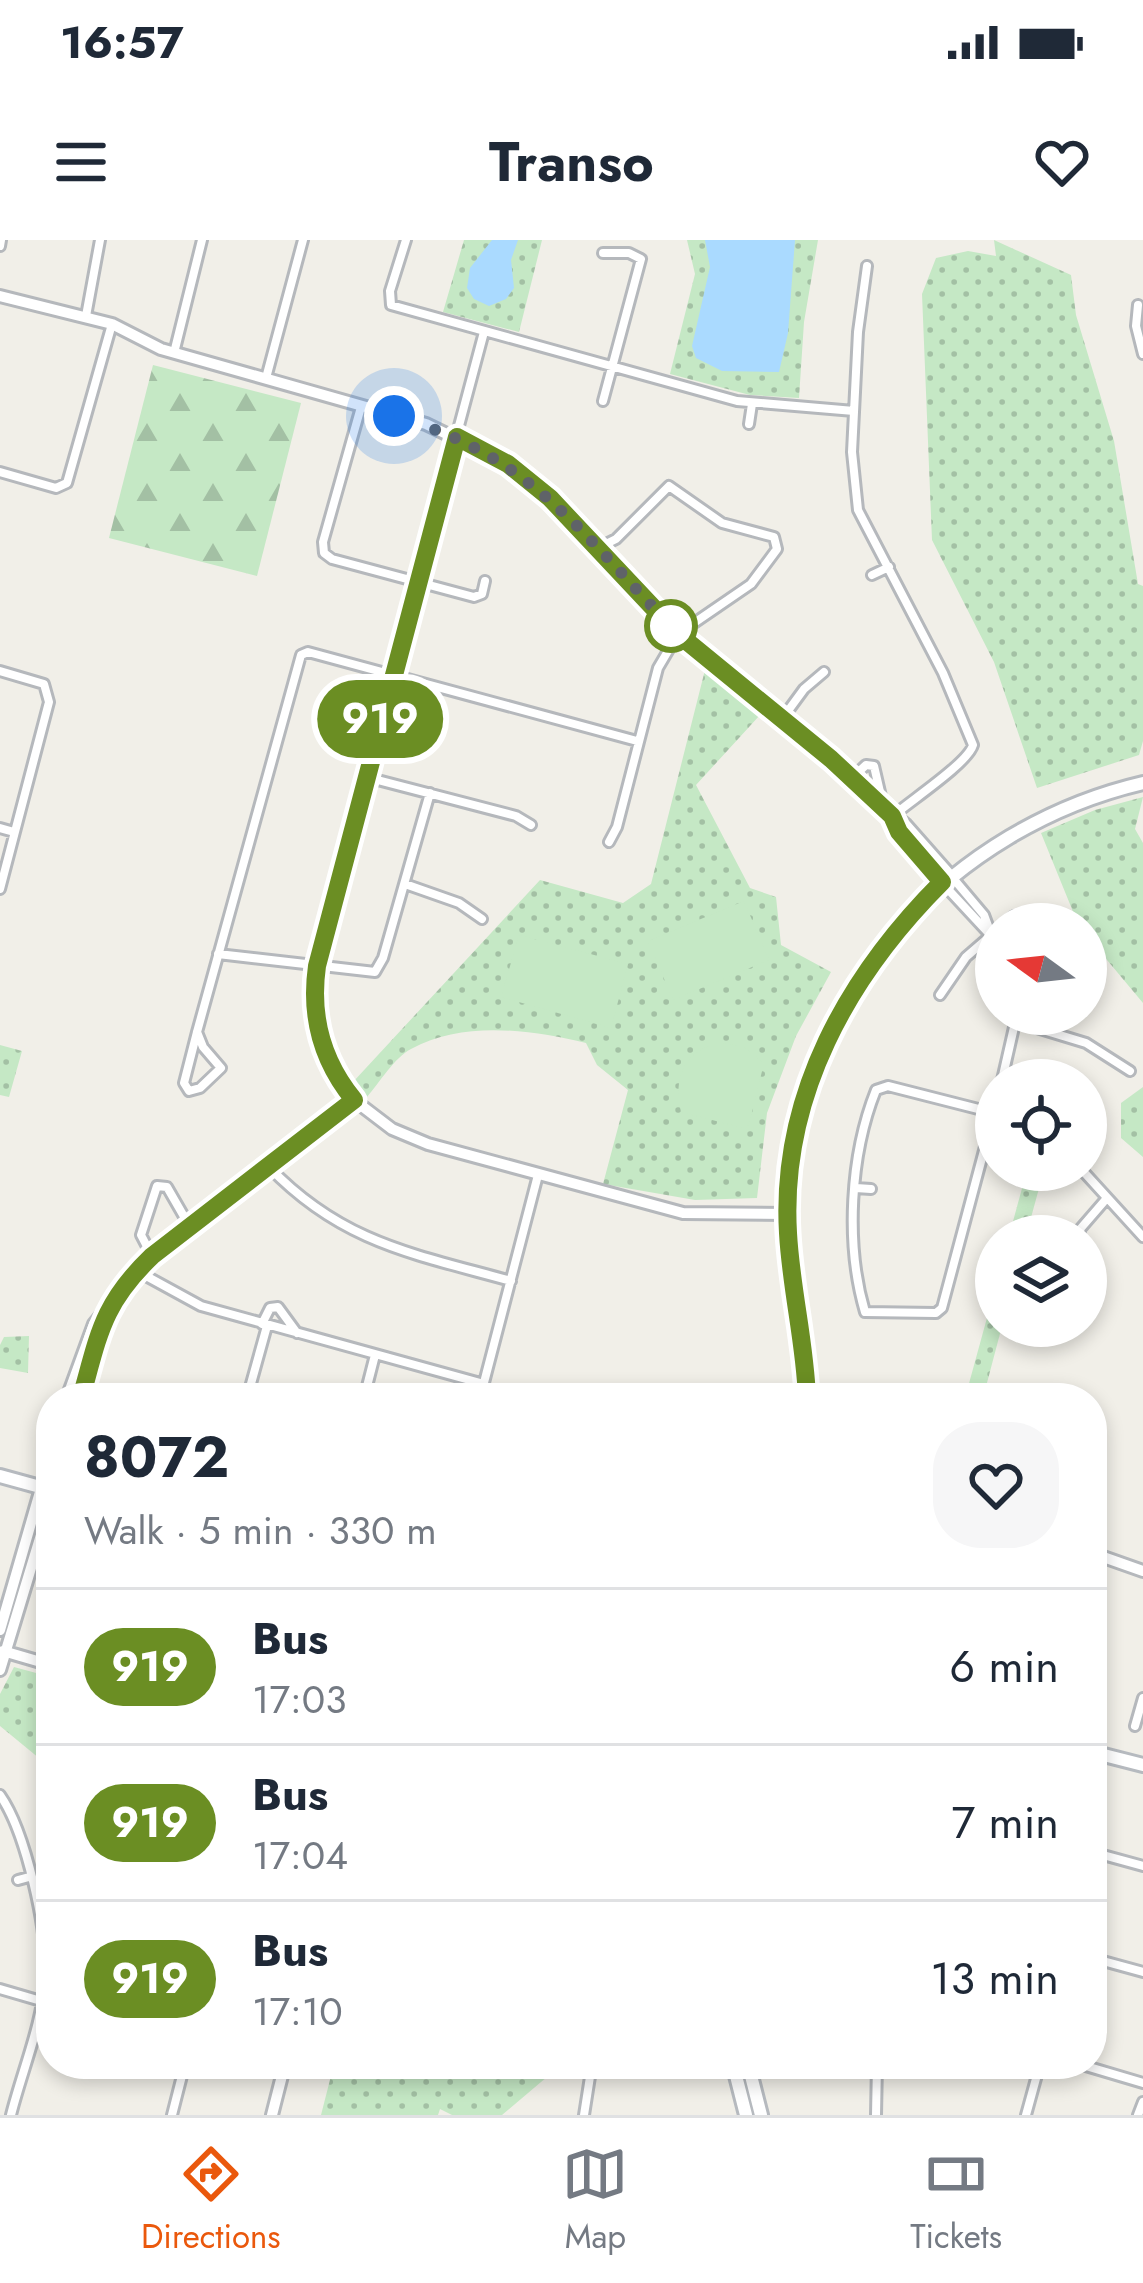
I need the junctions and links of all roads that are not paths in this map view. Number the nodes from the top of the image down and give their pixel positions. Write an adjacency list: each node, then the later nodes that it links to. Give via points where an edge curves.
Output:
1 (100, 240): 9 (street)
2 (202, 240): 12 (street)
3 (303, 240): 15 (street)
4 (406, 240): 11 (street, via 391,305)
5 (603, 253): 14 (street, via 641,260)
6 (867, 266): 19 (street)
7 (0, 296): 9 (street)
8 (1138, 305): 13 (street)
9 (86, 316): 10 (street)
10 (112, 324): 12 (street); 22 (street, via 70,477 62,487)
11 (484, 332): 14 (street); 21 (street)
12 (174, 353): 15 (street)
13 (1143, 354)
14 (612, 368): 16 (street); 17 (street)
15 (266, 378): 18 (street)
16 (603, 401)
17 (752, 404): 19 (street); 20 (street)
18 (362, 407): 21 (street); 27 (street, via 325,553)
19 (854, 411): 24 (street, via 858,510)
20 (749, 424)
21 (457, 437): 23 (street, via 527,479); 27 (street)
22 (0, 472)
23 (598, 548): 28 (street); 28 (street, via 669,486 722,523 777,541 752,584)
24 (889, 567): 25 (street); 38 (street, via 973,746 960,764)
25 (872, 575)
26 (485, 581): 27 (street, via 478,597)
27 (417, 582): 31 (street)
28 (678, 634): 32 (street); 33 (street, via 658,668)
29 (0, 671): 41 (street, via 44,685 49,702)
30 (824, 672): 32 (street)
31 (392, 675): 33 (street); 34 (street); 49 (street, via 308,652 295,664)
32 (782, 719): 35 (street)
33 (638, 741): 42 (street)
34 (365, 776): 37 (street); 50 (street)
35 (852, 778): 38 (street); 38 (street, via 874,766)
36 (1143, 783): 43 (main road, via 1036,820)
37 (430, 793): 39 (street); 44 (street)
38 (888, 812): 43 (street)
39 (531, 825)
40 (0, 828): 41 (street)
41 (14, 832): 45 (street)
42 (609, 842)
43 (946, 879): 46 (street); 64 (main road, via 868,965 826,1041 796,1135)
44 (405, 884): 47 (street); 50 (street, via 375,972)
45 (0, 890)
46 (975, 907)
47 (482, 919)
48 (975, 950): 51 (street)
49 (218, 954): 50 (street); 52 (street)
50 (317, 966): 55 (street, via 317,1026)
51 (940, 995)
52 (197, 1032): 52 (street, via 184,1083 189,1091 221,1068)
53 (1064, 1035): 54 (street)
54 (1130, 1071)
55 (354, 1100): 57 (street); 58 (street, via 413,1140)
56 (975, 1106): 60 (street, via 880,1087)
57 (268, 1166): 66 (street); 70 (street, via 344,1228)
58 (538, 1174): 64 (street, via 683,1213); 70 (street)
59 (975, 1185): 60 (street, via 936,1313 865,1312)
60 (856, 1188): 61 (street)
61 (871, 1190)
62 (1101, 1191): 63 (street)
63 (1107, 1198): 65 (street); 67 (street)
64 (787, 1214): 79 (main road)
65 (1094, 1215)
66 (190, 1227): 68 (street); 68 (street, via 167,1187 157,1186 141,1235)
67 (1143, 1237)
68 (152, 1256): 69 (street)
69 (137, 1271): 71 (street, via 185,1300); 74 (street, via 104,1315)
70 (511, 1281): 78 (street)
71 (264, 1325): 72 (street); 72 (street, via 278,1307); 75 (street)
72 (299, 1335): 73 (street)
73 (375, 1355): 76 (street); 77 (street)
74 (81, 1383)
75 (251, 1383)
76 (368, 1383)
77 (480, 1383)
78 (484, 1383)
79 (805, 1383)
80 (0, 1476): 81 (main road)
81 (36, 1485)
82 (36, 1519): 86 (street)
83 (36, 1549): 87 (street)
84 (1107, 1558): 85 (street)
85 (1143, 1570)
86 (0, 1630)
87 (3, 1651): 88 (street); 89 (street)
88 (36, 1661)
89 (0, 1670)
90 (1143, 1698): 91 (street)
91 (1136, 1726)
92 (1107, 1756): 93 (main road)
93 (1143, 1765)
94 (0, 1795): 97 (street)
95 (1107, 1856): 96 (street)
96 (1143, 1866)
97 (29, 1876): 98 (street); 99 (street)
98 (18, 1880)
99 (36, 1906)
100 (1107, 1962): 101 (street)
101 (1143, 1972)
102 (0, 1989): 103 (street)
103 (36, 2000)
104 (36, 2020): 115 (street)
105 (1107, 2073): 113 (street)
106 (182, 2079): 116 (street)
107 (281, 2079): 117 (street)
108 (590, 2079): 118 (street)
109 (737, 2079): 119 (main road)
110 (752, 2079): 120 (main road)
111 (877, 2079): 121 (street)
112 (1036, 2079): 122 (street)
113 (1143, 2084)
114 (1143, 2102): 123 (street)
115 (11, 2115)
116 (172, 2115)
117 (272, 2115)
118 (584, 2115)
119 (746, 2115)
120 (761, 2115)
121 (876, 2115)
122 (1026, 2115)
123 (1138, 2115)

